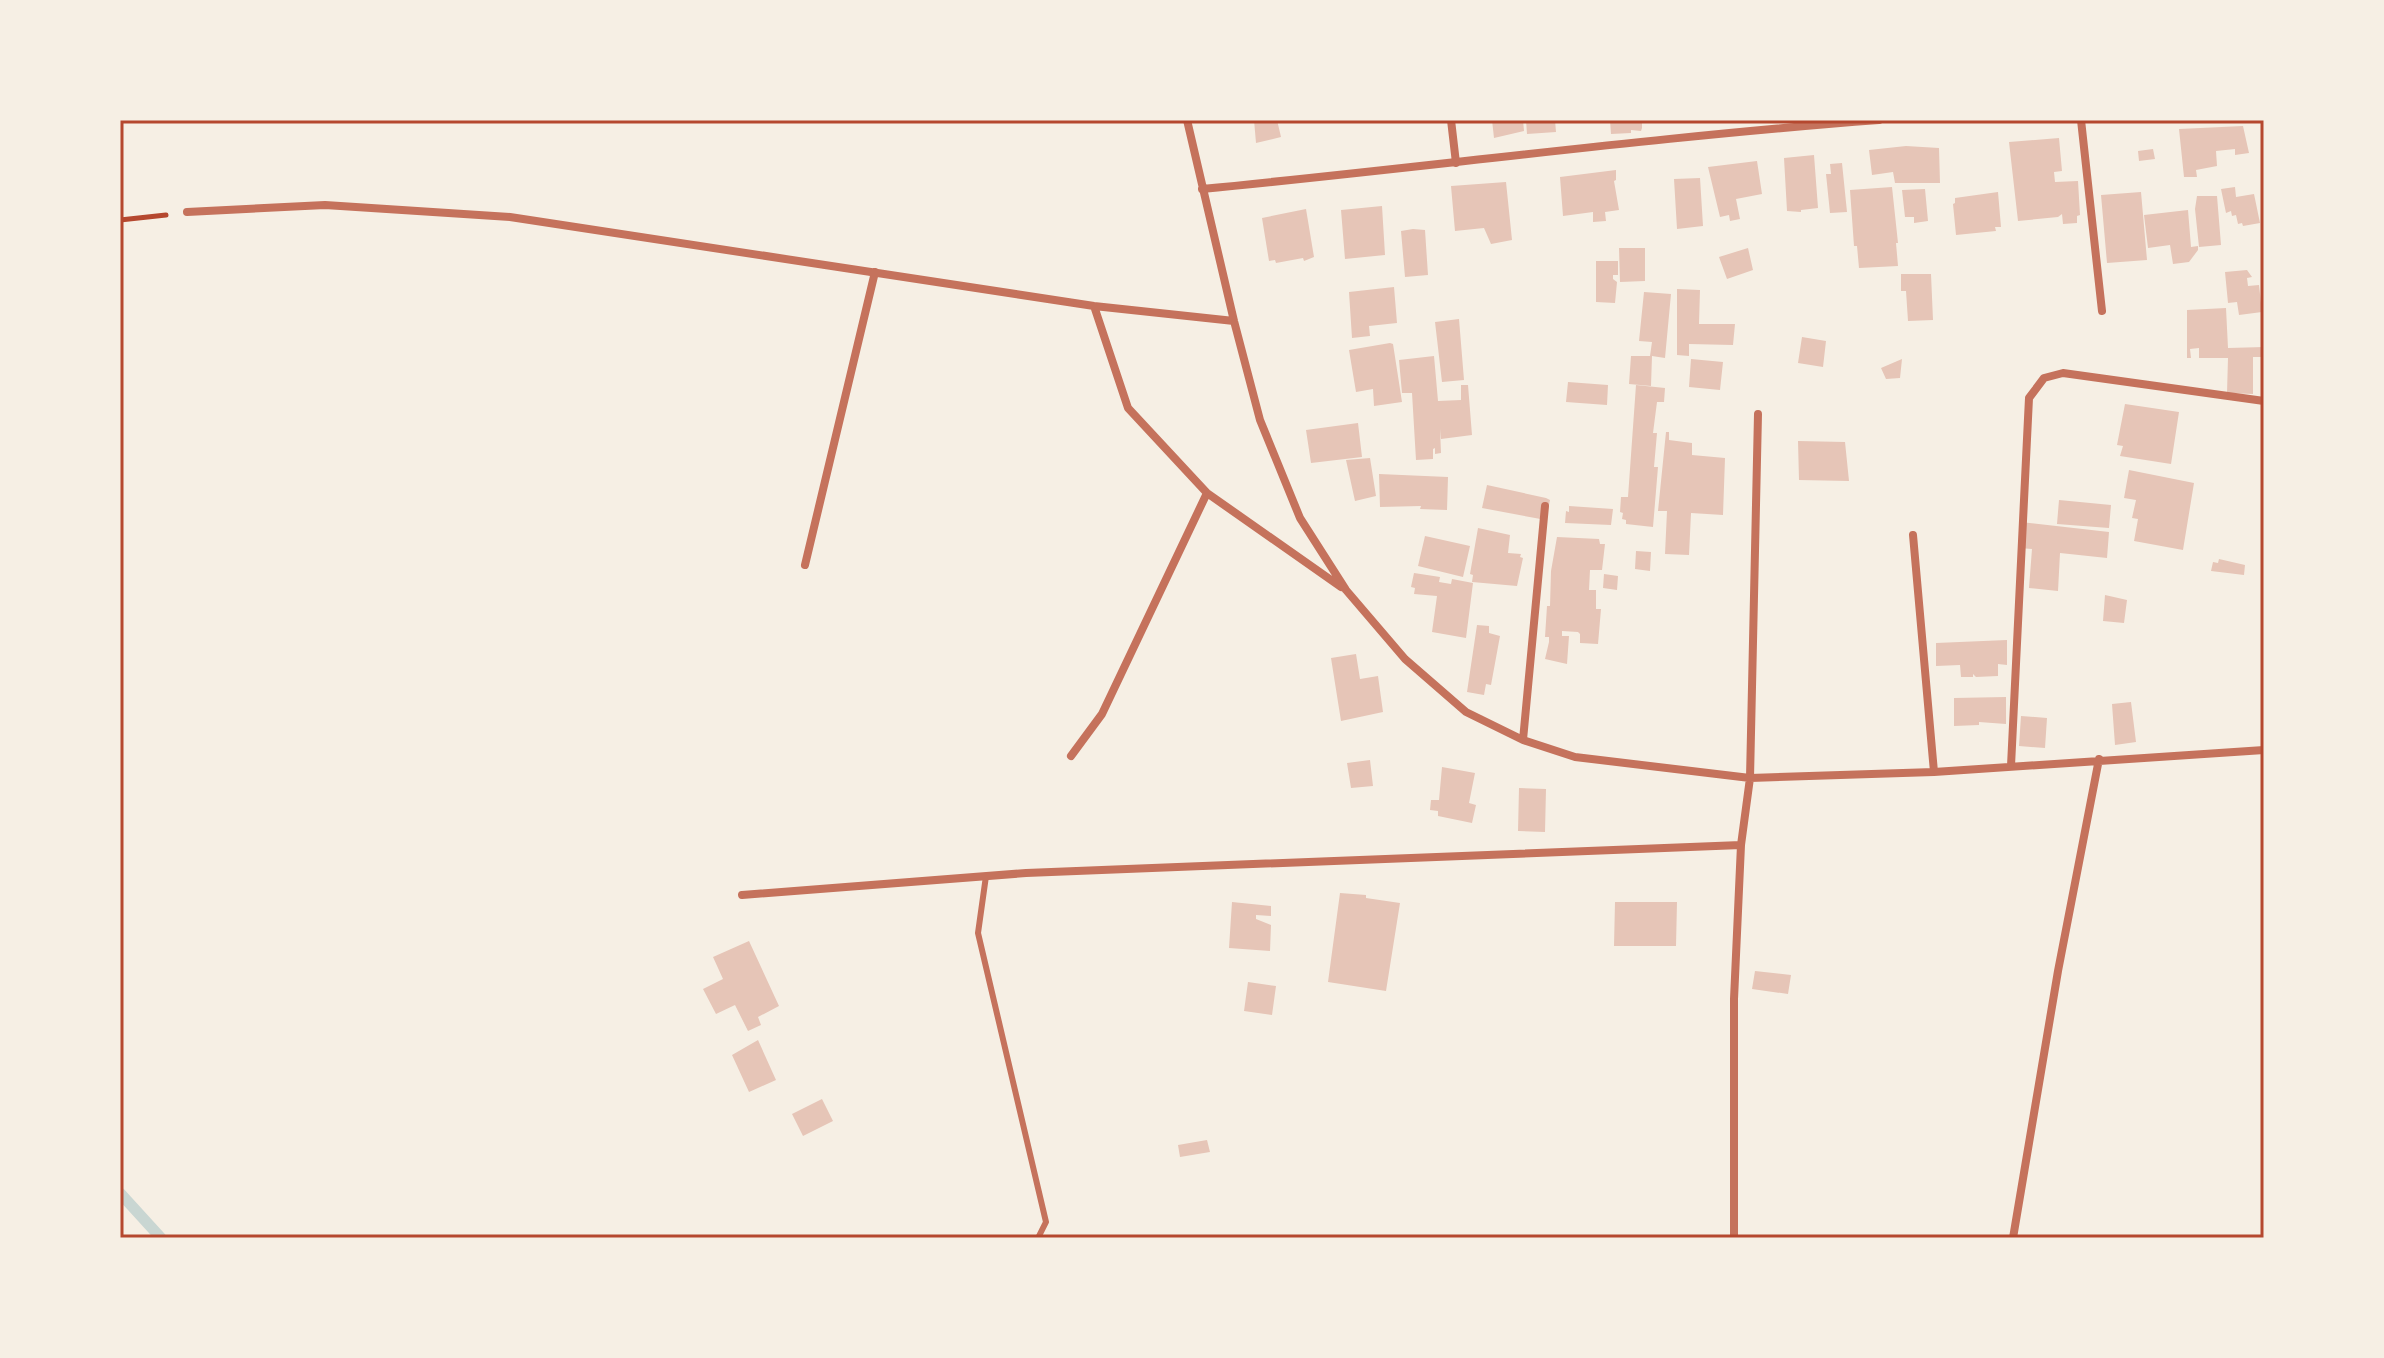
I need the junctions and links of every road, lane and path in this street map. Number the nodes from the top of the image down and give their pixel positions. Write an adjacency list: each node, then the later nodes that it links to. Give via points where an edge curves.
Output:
1 (1187, 120): 8 (street)
2 (1451, 120): 7 (street)
3 (1717, 120): 6 (street)
4 (1879, 120): 6 (street)
5 (2081, 120): 13 (street)
6 (1718, 132): 7 (street)
7 (1456, 163): 8 (street)
8 (1202, 189): 14 (street)
9 (187, 212): 10 (path); 11 (street, via 325,205 510,217)
10 (120, 220)
11 (875, 272): 12 (street); 20 (street)
12 (1094, 306): 14 (street); 17 (street, via 1128,408)
13 (2102, 311)
14 (1234, 321): 21 (street, via 1260,420 1300,518)
15 (2264, 401): 26 (street, via 2063,373 2044,378 2029,398)
16 (1758, 414): 28 (street)
17 (1207, 493): 21 (street); 24 (street, via 1102,714)
18 (1545, 506): 22 (street)
19 (1913, 535): 27 (street)
20 (805, 565)
21 (1346, 590): 22 (street, via 1405,659 1466,712)
22 (1523, 740): 28 (street, via 1575,757)
23 (2264, 750): 25 (street)
24 (1071, 756)
25 (2099, 759): 26 (street); 34 (street)
26 (2011, 766): 27 (street)
27 (1934, 772): 28 (street)
28 (1750, 778): 29 (street)
29 (1741, 845): 30 (street); 33 (street, via 1734,999)
30 (986, 876): 31 (street); 32 (lane, via 978,933 1046,1222)
31 (742, 895)
32 (1038, 1238)
33 (1734, 1238)
34 (2013, 1238)

